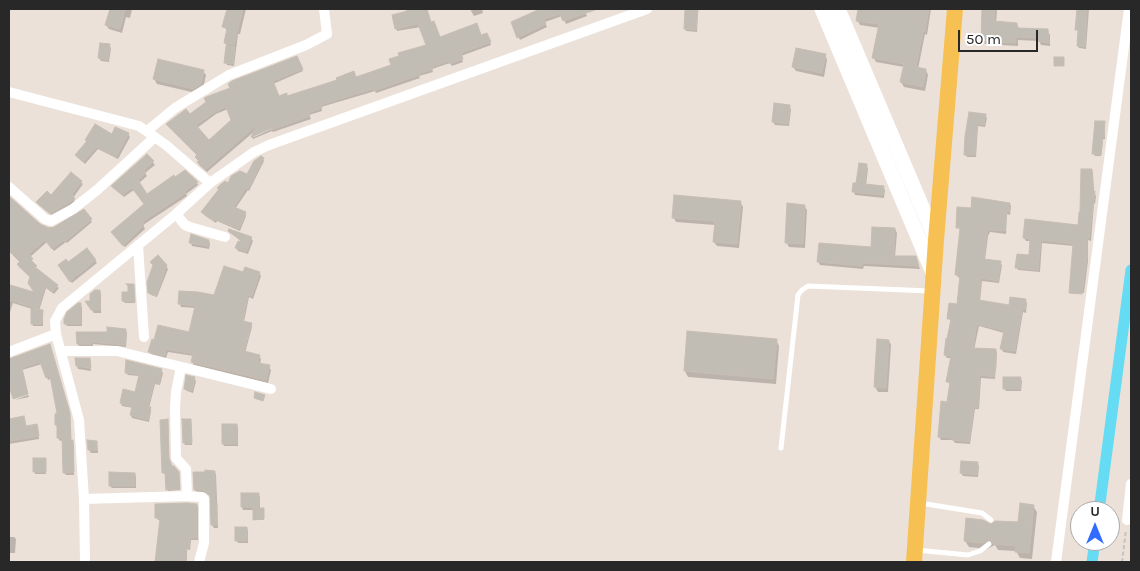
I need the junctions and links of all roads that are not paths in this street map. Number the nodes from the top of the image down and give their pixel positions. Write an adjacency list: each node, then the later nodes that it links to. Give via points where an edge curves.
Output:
1 (324, 9): 8 (street, via 327,34 228,75 174,108)
2 (646, 9): 9 (street, via 268,145)
3 (822, 9): 15 (street)
4 (838, 9): 13 (street)
5 (955, 9): 13 (main road)
6 (1129, 9): 33 (street)
7 (9, 92): 8 (street, via 139,126)
8 (151, 134): 9 (street); 10 (street, via 97,190 51,221)
9 (210, 183): 11 (street)
10 (9, 187)
11 (176, 214): 12 (street, via 185,225); 14 (street)
12 (225, 237)
13 (936, 240): 15 (main road)
14 (138, 245): 16 (street, via 62,308 55,321); 17 (street)
15 (934, 284): 22 (lane, via 808,286 802,290 796,304); 26 (main road)
16 (56, 334): 18 (street); 19 (street)
17 (144, 337)
18 (62, 351): 20 (street, via 117,352); 25 (street, via 79,420)
19 (9, 352)
20 (181, 367): 21 (street); 24 (street, via 174,408 176,458 186,469)
21 (271, 389)
22 (781, 448)
23 (1131, 484): 28 (street)
24 (187, 496): 25 (street); 32 (street, via 204,500 204,543)
25 (84, 499): 31 (street)
26 (917, 503): 27 (lane, via 982,513); 30 (main road)
27 (991, 520)
28 (1127, 520)
29 (989, 544): 30 (lane, via 968,555)
30 (914, 556)
31 (85, 562)
32 (198, 562)
33 (1056, 562)

